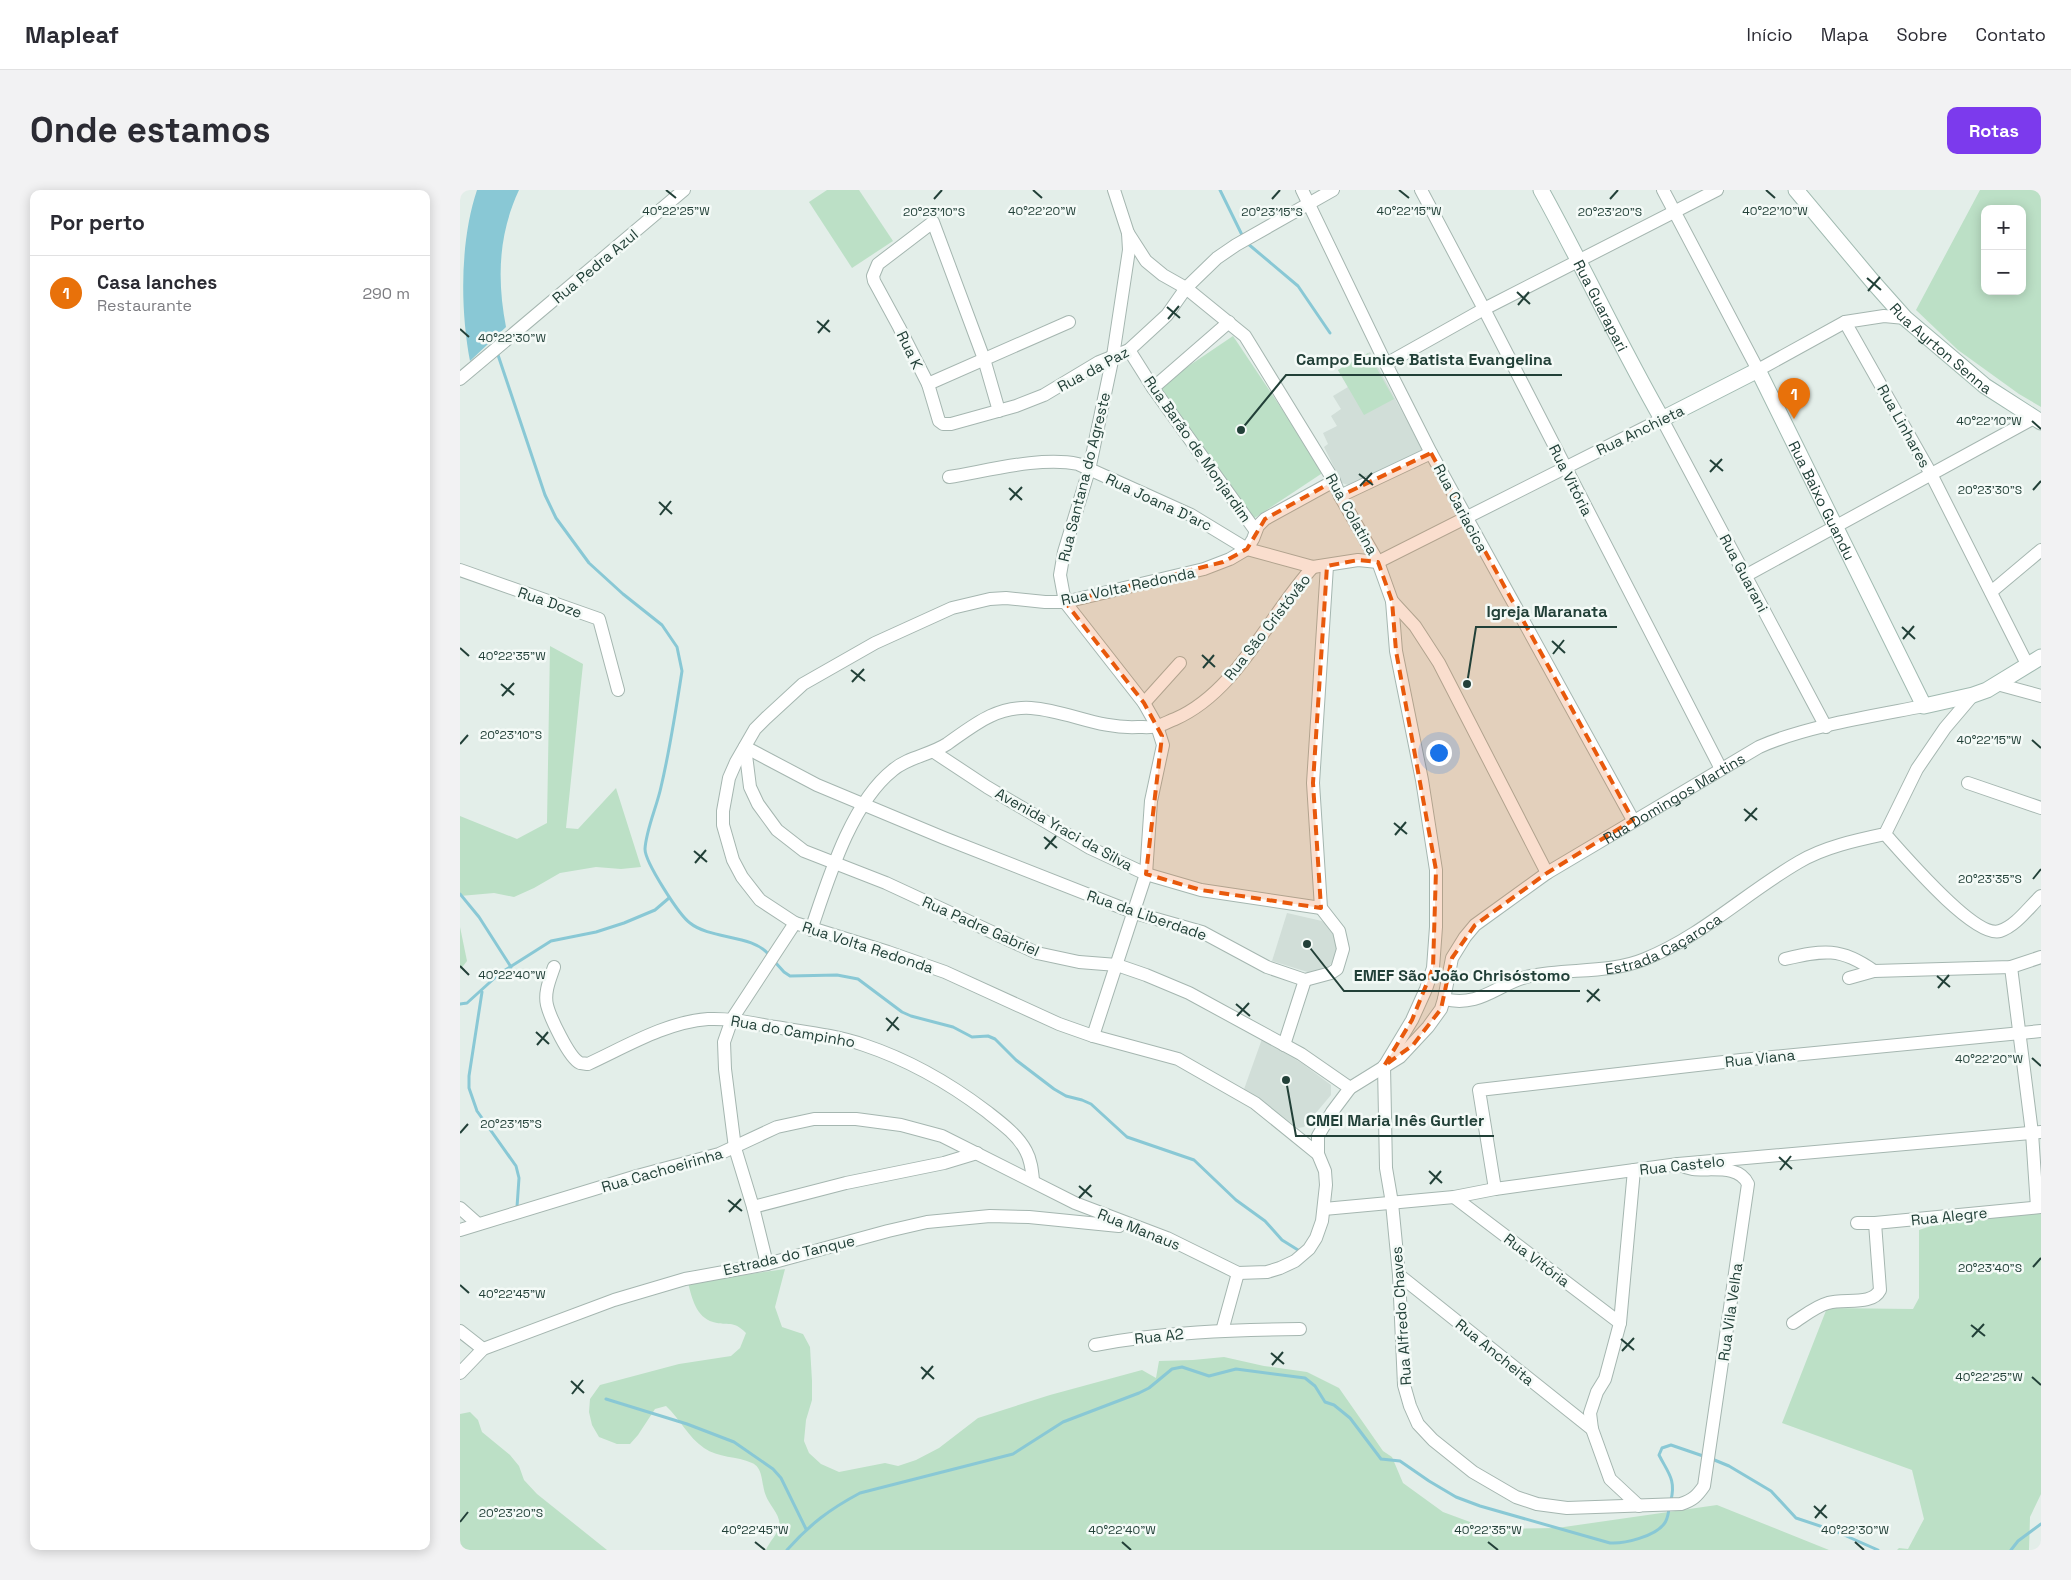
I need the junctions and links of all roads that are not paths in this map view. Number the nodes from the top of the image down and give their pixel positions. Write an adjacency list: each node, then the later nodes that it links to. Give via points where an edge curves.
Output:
1 (684, 190): 25 (street, Rua Pedra Azul)
2 (1114, 190): 12 (street, Rua Colatina)
3 (1302, 190): 10 (street, Rua Cariacica)
4 (1333, 190): 10 (street, Rua da Paz)
5 (1421, 190): 15 (street, Rua Vitória)
6 (1541, 190): 13 (main road, Rua Guarapari)
7 (1663, 190): 11 (street, Rua Baixo Guandu)
8 (1717, 190): 11 (street)
9 (1796, 190): 16 (main road, Rua Ayrton Senna)
10 (1308, 203): 14 (street, Rua da Paz, via 1229,249); 23 (street, Rua Cariacica)
11 (1675, 213): 13 (street); 24 (street, Rua Baixo Guandu)
12 (1128, 234): 14 (street, Rua Colatina, via 1146,262); 21 (street, Rua Santana do Agreste, via 1127,266)
13 (1580, 261): 15 (street); 29 (main road, Rua Guarapari, via 1634,371)
14 (1186, 288): 18 (street, Rua Colatina); 20 (street, Rua da Paz, via 1168,315)
15 (1484, 309): 23 (street); 33 (street, Rua Vitória)
16 (1906, 318): 19 (street, Rua Anchieta, via 1884,316); 30 (main road, Rua Ayrton Senna, via 1985,386)
17 (1069, 322): 22 (street)
18 (1229, 322): 27 (street); 37 (street, Rua Colatina, via 1245,336)
19 (1845, 322): 24 (street, Rua Anchieta); 35 (street, Rua Linhares)
20 (1130, 350): 21 (street, Rua da Paz); 27 (street, Rua Barão de Monjardim)
21 (1113, 356): 28 (street, Rua da Paz, via 1044,395); 34 (street, Rua Santana do Agreste)
22 (984, 359): 26 (street); 26 (street, Rua K, via 933,222 878,264 874,281); 28 (street)
23 (1386, 364): 32 (street, Rua Cariacica)
24 (1758, 370): 29 (main road, Rua Anchieta); 40 (main road, Rua Baixo Guandu)
25 (460, 378)
26 (928, 384): 31 (street, Rua K, via 938,421)
27 (1153, 388): 41 (street, Rua Barão de Monjardim)
28 (999, 411): 31 (street, Rua da Paz)
29 (1662, 419): 33 (street, Rua Anchieta); 48 (street, Rua Guarani)
30 (2038, 420): 35 (street)
31 (950, 424)
32 (1431, 452): 38 (street); 39 (street, Rua Cariacica)
33 (1564, 467): 39 (street, Rua Anchieta); 65 (street, Rua Vitória)
34 (1089, 470): 36 (street, Rua Joana D'arc, via 1078,464 1058,461); 42 (street, Rua Joana D'arc, via 1199,519); 51 (street, Rua Santana do Agreste, via 1062,564)
35 (1931, 474): 40 (street); 49 (street, Rua Linhares)
36 (949, 477)
37 (1334, 481): 38 (street, Rua Colatina); 41 (street, via 1265,519)
38 (1340, 496): 44 (street, Rua Colatina)
39 (1466, 518): 44 (street, Rua Anchieta); 69 (street, Rua Cariacica)
40 (1836, 526): 48 (street); 60 (main road, Rua Baixo Guandu)
41 (1255, 530): 42 (street, Rua Barão de Monjardim)
42 (1247, 549): 46 (street); 51 (street, Rua Volta Redonda, via 1204,569)
43 (2041, 550): 49 (street)
44 (1378, 562): 45 (street, via 1358,560); 50 (street, Rua Colatina)
45 (1327, 566): 46 (street); 75 (street, via 1313,783)
46 (1313, 567): 61 (street, Rua São Cristóvão, via 1220,687 1199,706)
47 (460, 570): 56 (street, Rua Doze, via 599,619)
48 (1745, 576): 62 (street, Rua Guarani)
49 (1992, 592): 54 (street, Rua Linhares)
50 (1392, 601): 72 (street, Rua Colatina, via 1415,626 1439,663); 93 (street, via 1396,651 1436,870 1436,927 1433,968 1426,989 1412,1020)
51 (1065, 602): 59 (street); 63 (street, Rua Volta Redonda, via 1006,598 952,608 821,672 766,718)
52 (2041, 657): 54 (main road)
53 (1180, 663): 59 (street)
54 (2028, 666): 55 (main road)
55 (1998, 684): 57 (main road); 58 (street)
56 (618, 690)
57 (1973, 695): 60 (main road, Rua Domingos Martins); 70 (street, via 1944,728 1917,769)
58 (2041, 696)
59 (1144, 703): 61 (street)
60 (1924, 706): 62 (street, Rua Domingos Martins)
61 (1157, 726): 64 (street, Rua São Cristóvão, via 1122,728 1044,709 1008,709 977,723); 73 (street, via 1163,745 1152,801)
62 (1826, 727): 65 (street, Rua Domingos Martins, via 1773,740)
63 (744, 747): 67 (street, Rua da Liberdade); 71 (street, Rua Padre Gabriel, via 750,787 766,817 797,846); 77 (street, Rua Volta Redonda, via 724,798 726,840 733,860 752,891)
64 (934, 752): 67 (street, Rua São Cristóvão, via 894,768); 73 (street, Avenida Yraci da Silva, via 1090,848)
65 (1721, 769): 69 (street, Rua Domingos Martins)
66 (1968, 783): 68 (street)
67 (864, 805): 71 (street, Rua São Cristóvão); 76 (street, Rua da Liberdade)
68 (2041, 808)
69 (1633, 820): 72 (street, Rua Domingos Martins)
70 (1885, 834): 74 (street, via 1939,893 1988,931 1999,932 2009,926); 87 (street, Estrada Caçaroca, via 1825,850 1800,861 1672,946 1644,959 1607,969 1529,976 1481,997 1459,1002)
71 (834, 864): 78 (street, Rua São Cristóvão); 81 (street, Rua Padre Gabriel, via 886,883 1037,953 1079,962)
72 (1548, 873): 87 (street, Rua Domingos Martins, via 1488,914 1465,937 1452,958)
73 (1146, 874): 75 (street, Avenida Yraci da Silva, via 1200,890); 76 (street)
74 (2041, 896)
75 (1321, 908): 86 (street, via 1339,931 1343,956 1337,969 1331,973)
76 (1135, 913): 81 (street); 86 (street, Rua da Liberdade, via 1202,932 1267,967)
77 (795, 923): 78 (street, Rua Volta Redonda); 88 (street)
78 (811, 930): 91 (street, Rua Volta Redonda, via 945,972 1035,1015)
79 (2041, 957): 83 (street)
80 (1785, 959): 84 (street, via 1830,952 1846,954)
81 (1117, 965): 91 (street); 92 (street, Rua Padre Gabriel, via 1189,993)
82 (554, 967): 88 (street, Rua do Campinho, via 547,988 547,1004 556,1032 580,1063 588,1064 664,1029 706,1019)
83 (2012, 967): 84 (street); 90 (street)
84 (1874, 971): 85 (street)
85 (1849, 978)
86 (1305, 980): 92 (street)
87 (1444, 999): 93 (street, via 1441,1009 1413,1045)
88 (732, 1019): 96 (street, via 724,1054); 101 (street, Rua do Campinho, via 820,1033 863,1044 936,1077 975,1103 1018,1139 1029,1158)
89 (2041, 1031): 90 (street, Rua Viana)
90 (2021, 1034): 95 (street); 102 (street, Rua Viana, via 1742,1060 1480,1090)
91 (1093, 1036): 98 (street, Rua Volta Redonda, via 1178,1059 1255,1104)
92 (1284, 1045): 94 (street, Rua Padre Gabriel)
93 (1384, 1066): 94 (street); 104 (street, Rua Alfredo Chaves, via 1386,1168)
94 (1350, 1088): 98 (street, via 1318,1136)
95 (2037, 1132): 99 (street, Rua Castelo); 105 (street)
96 (736, 1148): 97 (street, Rua Cachoeirinha, via 777,1127 830,1118 919,1129); 107 (street); 111 (street, Rua Cachoeirinha)
97 (977, 1153): 101 (street, Rua Manaus); 107 (street)
98 (1318, 1154): 108 (street, via 1324,1171)
99 (1678, 1164): 100 (street, Rua Castelo); 126 (street, Rua Vila Velha, via 1692,1169 1728,1170 1740,1174 1748,1184 1704,1486 1698,1496)
100 (1634, 1170): 102 (street, Rua Castelo); 117 (street)
101 (1033, 1180): 112 (street, Rua Manaus, via 1075,1202)
102 (1495, 1189): 103 (street, Rua Castelo)
103 (1454, 1197): 104 (street, Rua Castelo); 117 (street, Rua Vitória)
104 (1392, 1203): 108 (street, Rua Castelo); 116 (street, Rua Alfredo Chaves)
105 (2039, 1207): 110 (street, Rua Alegre)
106 (460, 1208): 111 (street)
107 (753, 1208): 114 (street)
108 (1324, 1209): 115 (street, Rua Manaus, via 1316,1238 1295,1261 1267,1272)
109 (1857, 1223): 110 (street, Rua Alegre)
110 (1875, 1223): 118 (street, via 1880,1290 1877,1295 1871,1299 1826,1303)
111 (478, 1224): 113 (street, Rua Cachoeirinha)
112 (1137, 1227): 114 (street, Estrada do Tanque, via 1030,1217 962,1218 888,1230); 115 (street, Rua Manaus)
113 (460, 1230)
114 (767, 1264): 123 (street, Estrada do Tanque, via 685,1279 614,1300)
115 (1238, 1273): 121 (street)
116 (1399, 1274): 125 (street, Rua Ancheita); 127 (street, Rua Alfredo Chaves, via 1404,1386 1418,1424 1433,1440 1473,1472 1516,1497 1537,1504 1566,1508)
117 (1620, 1323): 125 (street, via 1605,1379 1592,1406)
118 (1793, 1323)
119 (1300, 1329): 121 (street, Rua A2)
120 (460, 1331): 123 (street)
121 (1222, 1331): 122 (street, Rua A2)
122 (1095, 1345)
123 (483, 1349): 124 (street, Estrada do Tanque)
124 (460, 1373)
125 (1592, 1429): 127 (street, via 1610,1479)
126 (1681, 1504): 127 (street, Rua Alfredo Chaves)
127 (1639, 1506)

